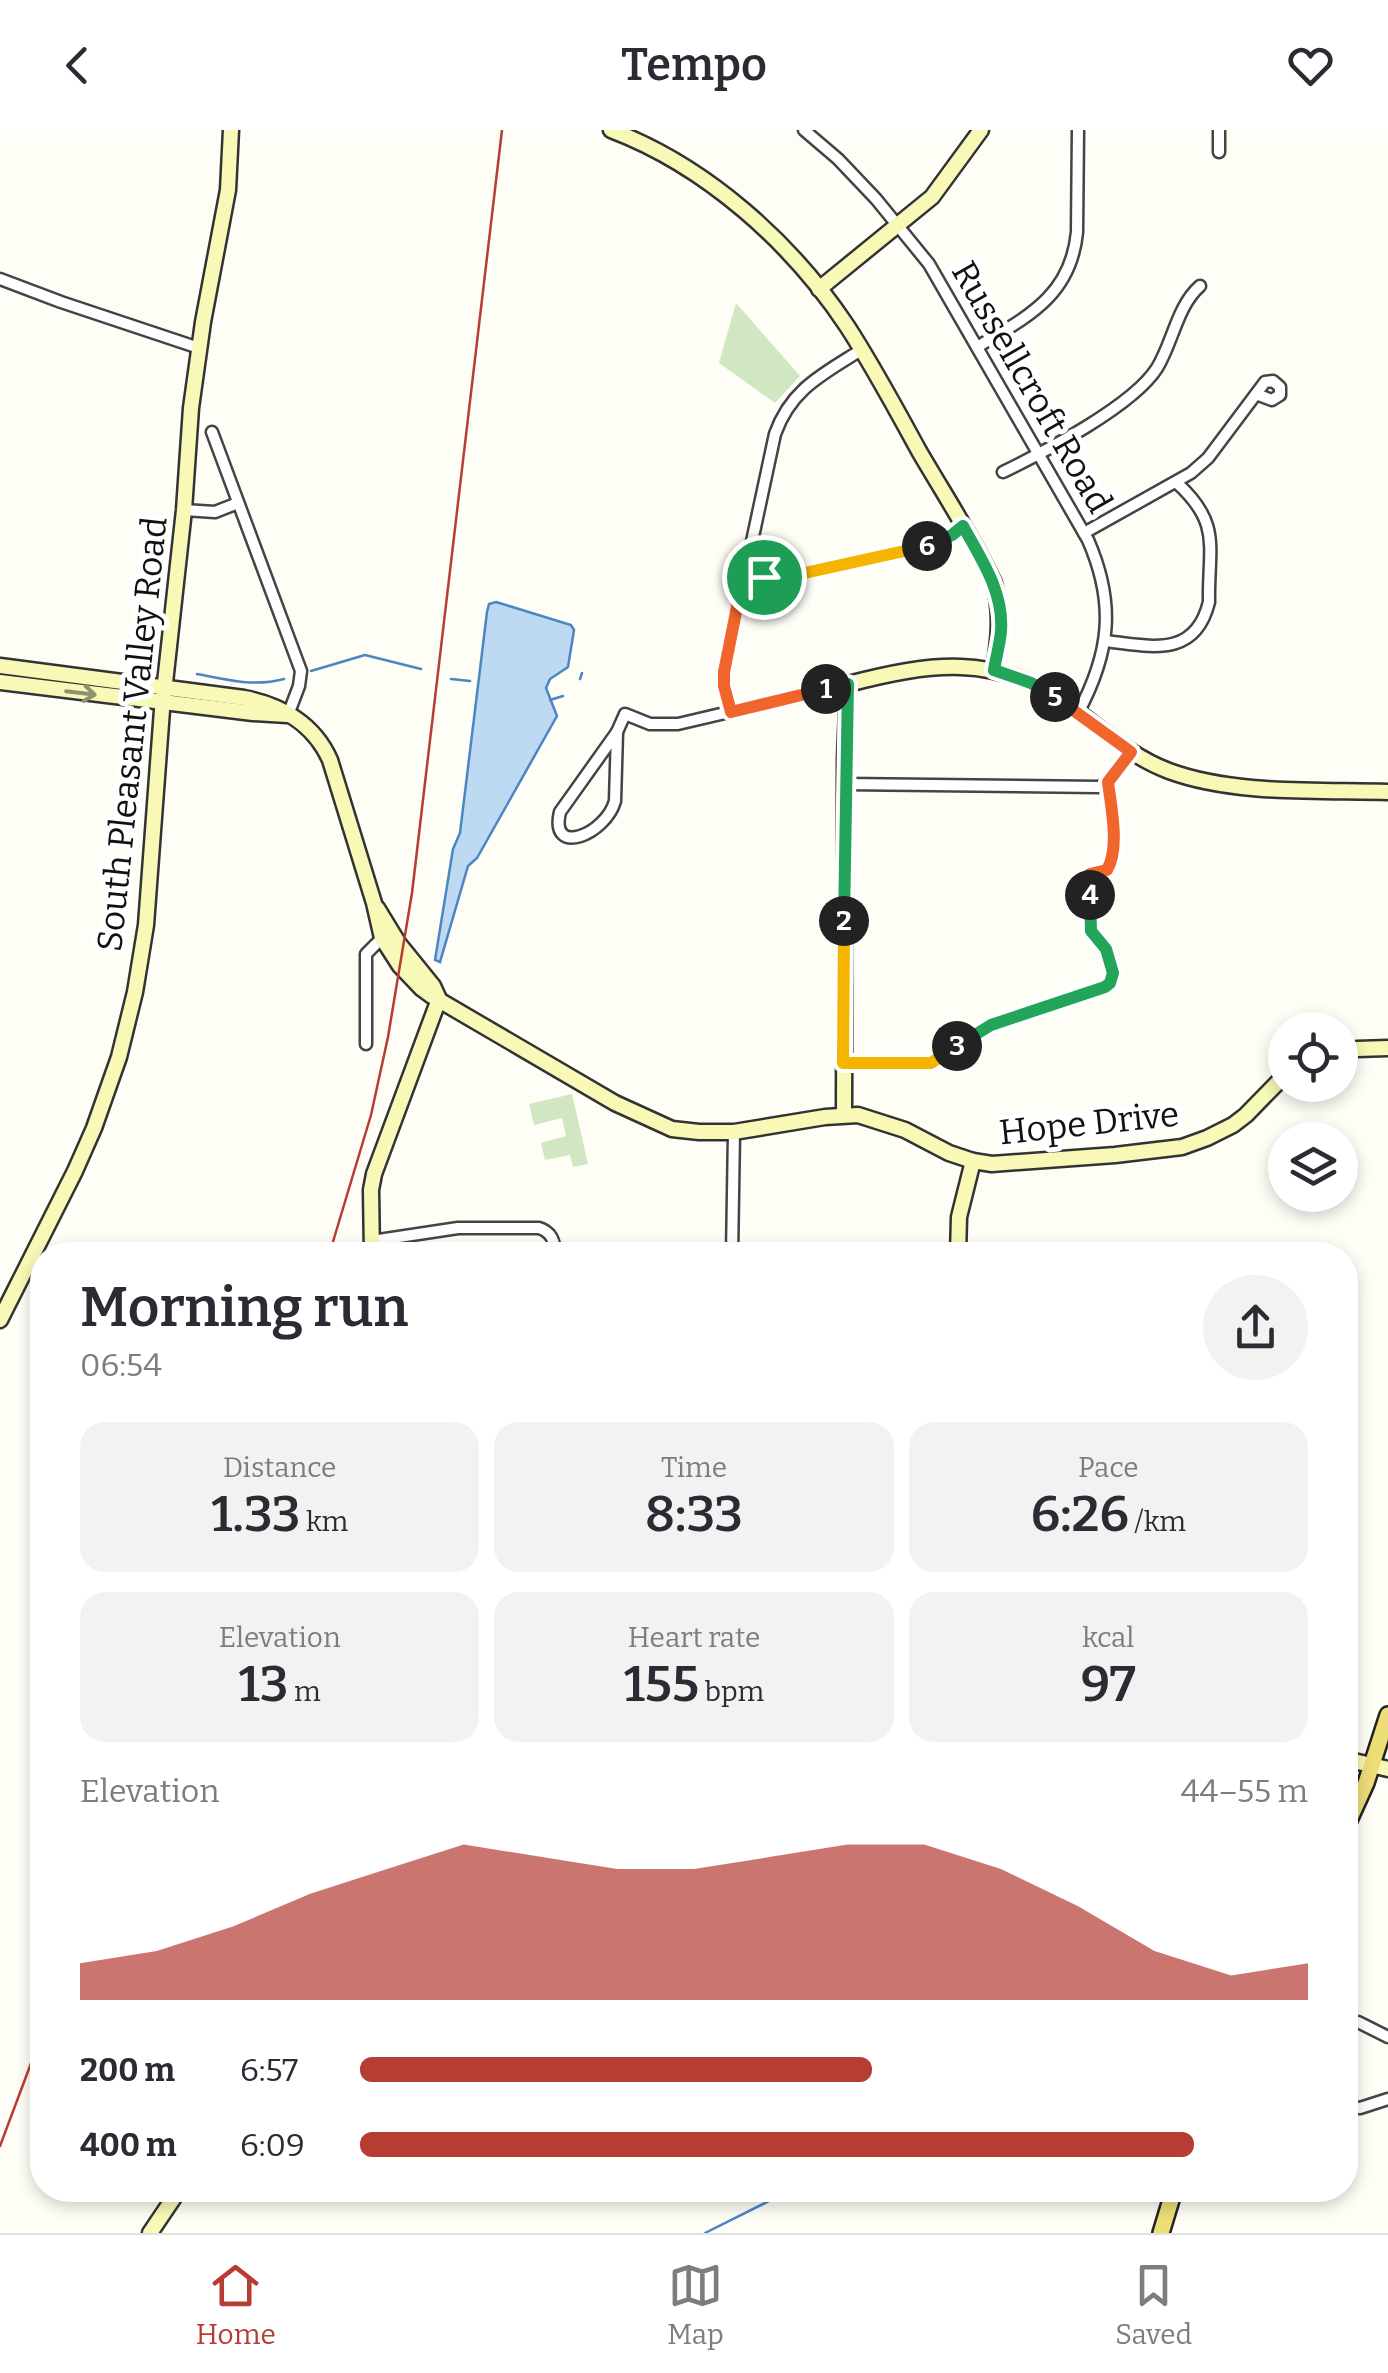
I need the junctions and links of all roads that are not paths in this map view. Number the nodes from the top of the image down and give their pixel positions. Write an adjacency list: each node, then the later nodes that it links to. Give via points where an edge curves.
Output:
1 (231, 130): 13 (street, South Pleasant Valley Road, via 228,190)
2 (611, 130): 11 (street, via 696,174 772,236)
3 (804, 130): 8 (street, Russellcroft Road)
4 (981, 130): 8 (street, via 943,184)
5 (1078, 130): 12 (street, via 1078,232 1067,274 1037,308)
6 (1219, 130): 7 (street)
7 (1219, 152)
8 (900, 225): 11 (street); 12 (street, Russellcroft Road)
9 (0, 279): 13 (street)
10 (1200, 286): 17 (street, via 1152,376)
11 (820, 289): 14 (street)
12 (977, 346): 17 (street, Russellcroft Road)
13 (200, 348): 21 (street, South Pleasant Valley Road)
14 (862, 350): 22 (street); 24 (street, via 811,382 785,411)
15 (1256, 394): 19 (street, via 1208,458)
16 (212, 432): 20 (street)
17 (1039, 454): 18 (street); 23 (street, Russellcroft Road)
18 (1003, 472)
19 (1176, 483): 23 (street); 25 (street, via 1210,530 1206,612 1196,630 1172,645)
20 (238, 503): 21 (street, via 209,512); 33 (street, via 301,671)
21 (184, 510): 30 (street, South Pleasant Valley Road)
22 (963, 526): 24 (street, via 928,546 782,578); 27 (street, via 998,599)
23 (1084, 533): 25 (street, Russellcroft Road, via 1104,589)
24 (744, 572): 31 (street, via 724,672)
25 (1105, 641): 32 (street, Russellcroft Road)
26 (0, 666): 30 (street)
27 (994, 670): 29 (street, via 935,666); 32 (street, via 1031,683)
28 (0, 682): 30 (street, one-way to 30)
29 (848, 684): 31 (street); 37 (street)
30 (164, 695): 33 (street, via 260,702); 50 (street, South Pleasant Valley Road, via 146,925 129,1018 85,1151)
31 (731, 712): 34 (street, via 660,726 625,714)
32 (1078, 713): 35 (street)
33 (288, 715): 39 (street, via 312,732 330,760)
34 (616, 732): 34 (street, via 560,812 558,823 568,837 585,836 613,809)
35 (1131, 752): 36 (street); 38 (street, via 1218,784)
36 (1108, 782): 37 (street); 45 (street, via 1113,859 1107,870 1090,874 1091,931 1106,949 1110,983 991,1025 931,1063)
37 (845, 784): 45 (street)
38 (1388, 792)
39 (374, 903): 40 (street); 41 (street)
40 (382, 938): 41 (street, via 420,988); 42 (street, via 366,954)
41 (440, 999): 48 (street, Hope Drive, via 650,1121 672,1129); 51 (street, via 374,1174)
42 (366, 1044)
43 (1358, 1048): 44 (street)
44 (1388, 1048)
45 (843, 1063): 47 (street)
46 (1268, 1091): 49 (street, Hope Drive, via 1232,1125 1182,1148)
47 (844, 1115): 48 (street, Hope Drive); 49 (street, Hope Drive, via 905,1130)
48 (734, 1132): 54 (street)
49 (973, 1161): 55 (street)
50 (39, 1242)
51 (372, 1242)
52 (398, 1242): 53 (street, via 458,1228 538,1228)
53 (553, 1242)
54 (732, 1242)
55 (958, 1242)
56 (30, 1260): 57 (street, South Pleasant Valley Road)
57 (0, 1320)
58 (1388, 1715): 59 (main road)
59 (1380, 1767): 60 (main road)
60 (1358, 1807)
61 (1358, 2022): 62 (street)
62 (1388, 2037)
63 (1388, 2100): 64 (street)
64 (1358, 2108)
65 (171, 2202): 67 (street)
66 (1170, 2202): 68 (main road)
67 (150, 2233)
68 (1161, 2233)

